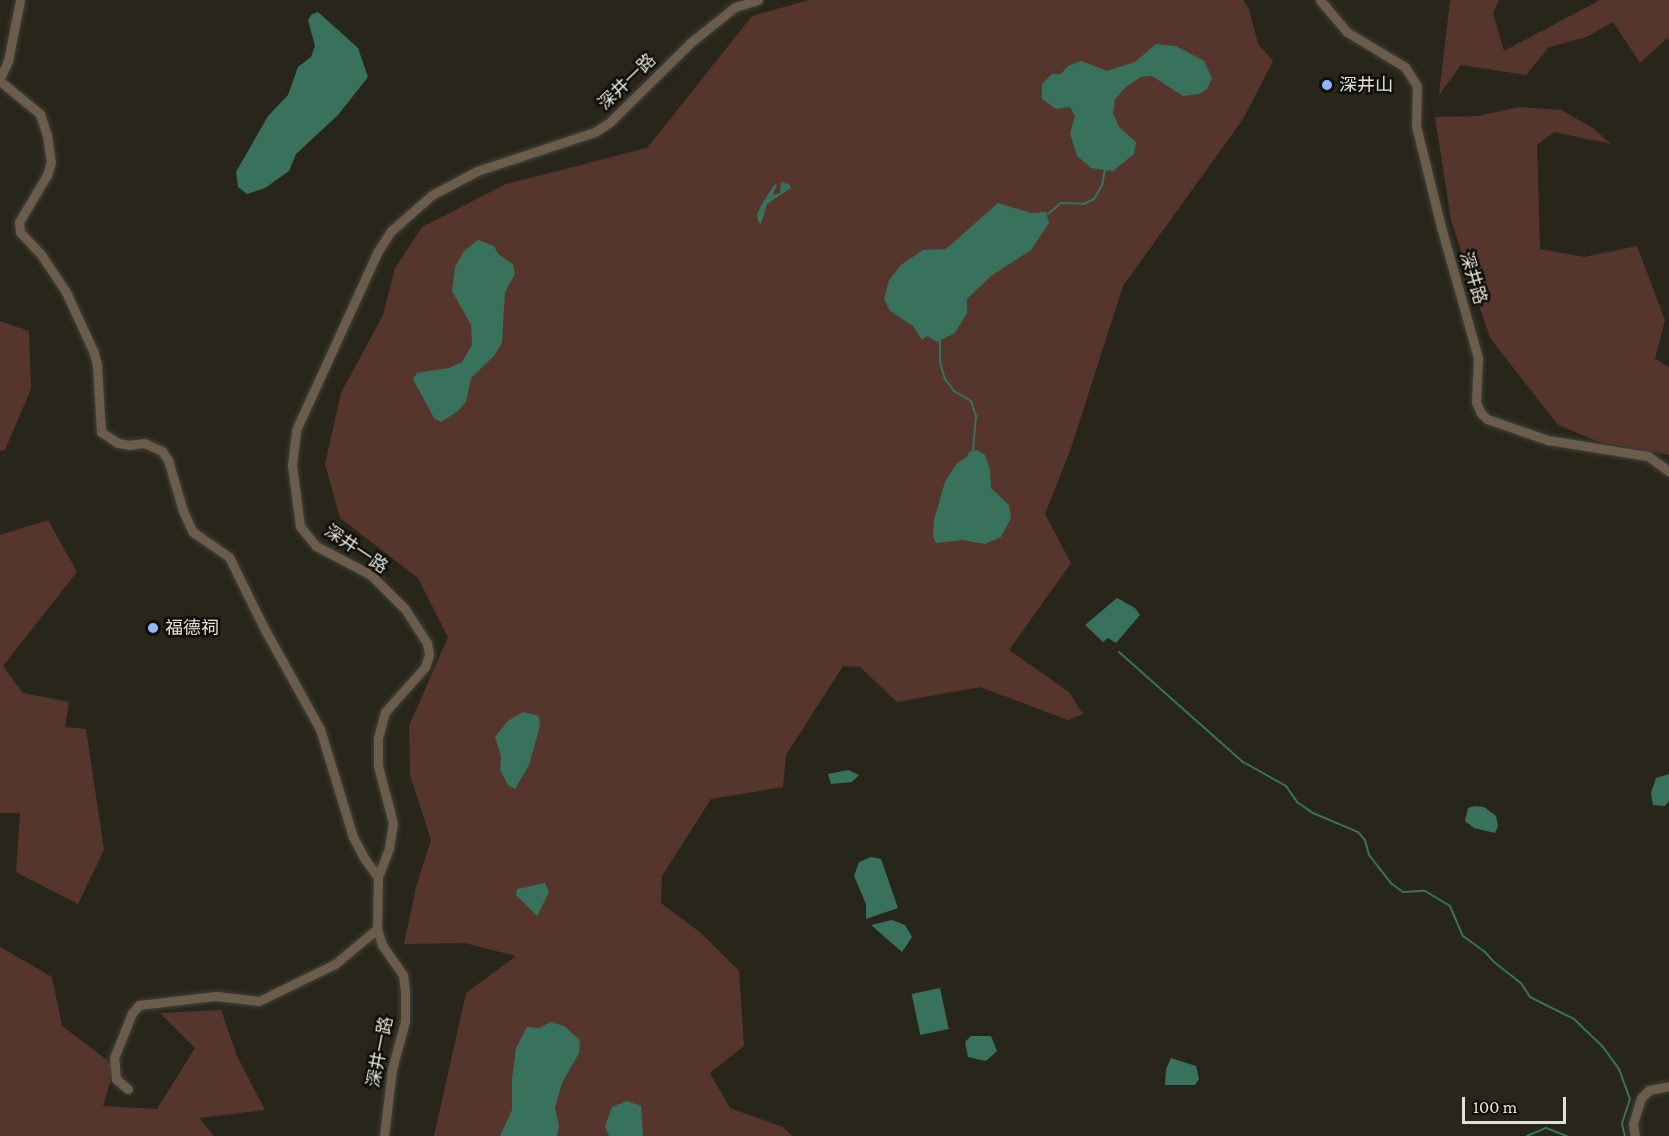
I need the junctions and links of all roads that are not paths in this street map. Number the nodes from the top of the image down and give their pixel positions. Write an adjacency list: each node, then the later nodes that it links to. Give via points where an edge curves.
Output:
1 (20, 0): 4 (street, via 8,62)
2 (758, 0): 6 (street, 深井一路, via 735,7 690,43 595,132 477,171 432,195 391,231 378,251 296,430 292,465 300,526 316,546 371,575 405,609 427,643 429,655 425,666 385,712 378,738 378,766 393,823)
3 (1320, 0): 5 (street, 深井路, via 1347,32 1406,67 1417,86 1416,126 1478,358 1476,402 1481,413 1486,419 1548,440 1648,456)
4 (0, 79): 6 (street, via 40,114 47,135 51,162 19,222 20,232 66,292 97,364 101,432 118,443 144,443 162,451 193,532 230,557 320,729 353,837)
5 (1669, 471)
6 (378, 877): 7 (street, 深井一路)
7 (377, 928): 9 (street, via 335,964 259,1001 216,996 139,1005 114,1058 116,1078); 10 (street, 深井一路, via 382,945 403,975 405,991 405,1021 392,1069)
8 (1669, 1086): 11 (street, via 1649,1090 1641,1098 1633,1124)
9 (128, 1089)
10 (384, 1136)
11 (1635, 1136)

